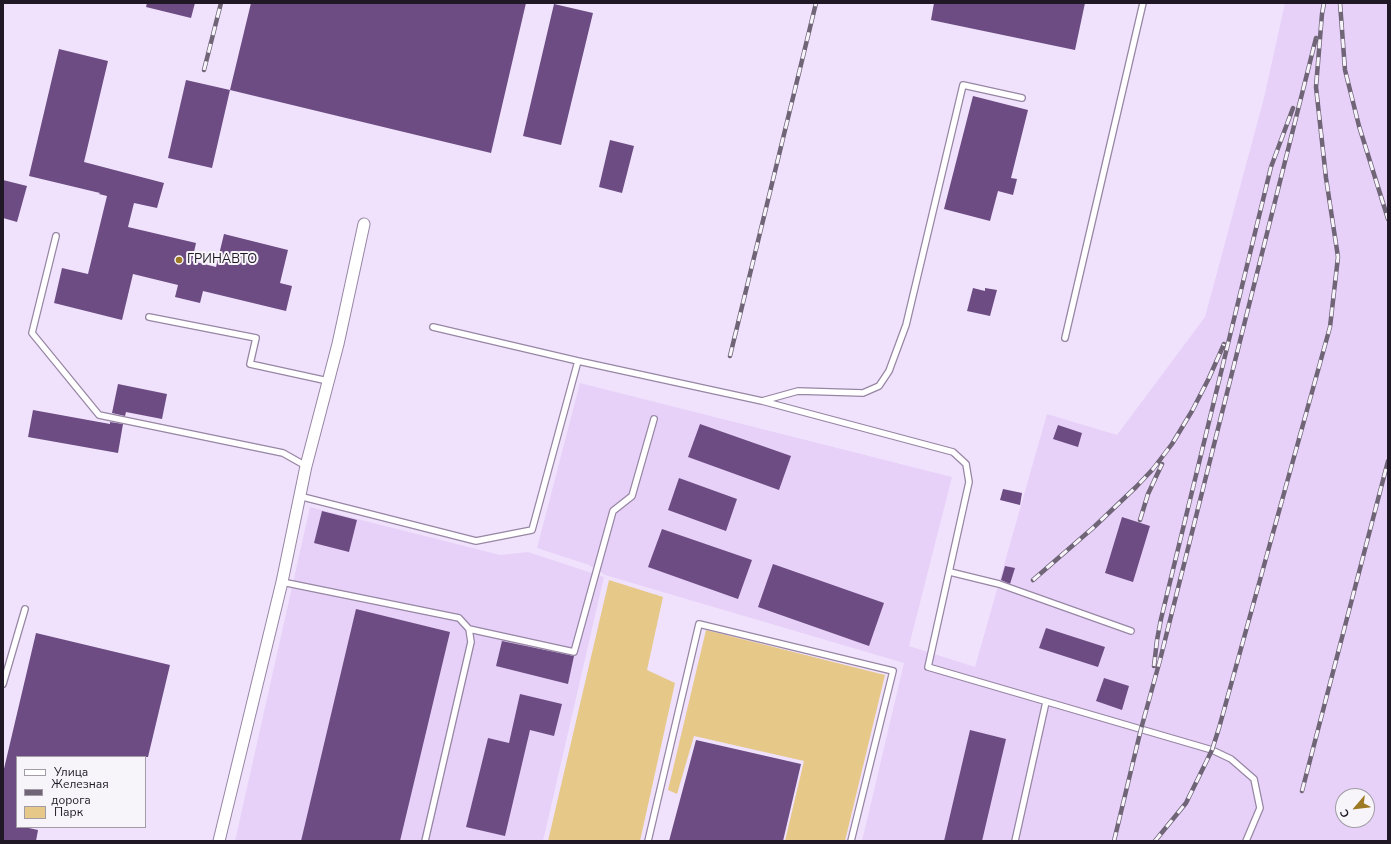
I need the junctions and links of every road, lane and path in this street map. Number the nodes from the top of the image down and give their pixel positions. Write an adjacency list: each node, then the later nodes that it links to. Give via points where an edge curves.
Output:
1 (1143, 3): 7 (lane)
2 (1022, 98): 10 (lane, via 962,85 906,325 889,371 879,386 863,393 798,391)
3 (364, 224): 9 (street)
4 (56, 236): 12 (lane, via 32,333 99,415 283,454)
5 (149, 317): 9 (lane, via 256,338 250,364)
6 (433, 327): 8 (lane)
7 (1065, 338)
8 (578, 361): 10 (lane); 13 (lane, via 532,530 476,541)
9 (328, 381): 12 (street)
10 (762, 401): 14 (lane, via 953,452 962,460 966,464 969,482)
11 (654, 419): 17 (lane, via 632,496 613,511 574,652)
12 (306, 466): 13 (street)
13 (300, 496): 15 (street)
14 (950, 572): 18 (lane, via 999,584); 20 (lane, via 928,667)
15 (282, 582): 17 (lane, via 459,618); 21 (street)
16 (25, 609): 19 (lane)
17 (469, 629): 22 (lane, via 471,642)
18 (1130, 631)
19 (3, 684)
20 (1046, 702): 25 (lane); 26 (lane, via 1212,750 1231,760 1254,779 1260,808)
21 (219, 841)
22 (425, 841)
23 (648, 841): 24 (lane, via 698,624 893,671)
24 (851, 841)
25 (1015, 841)
26 (1246, 841)

